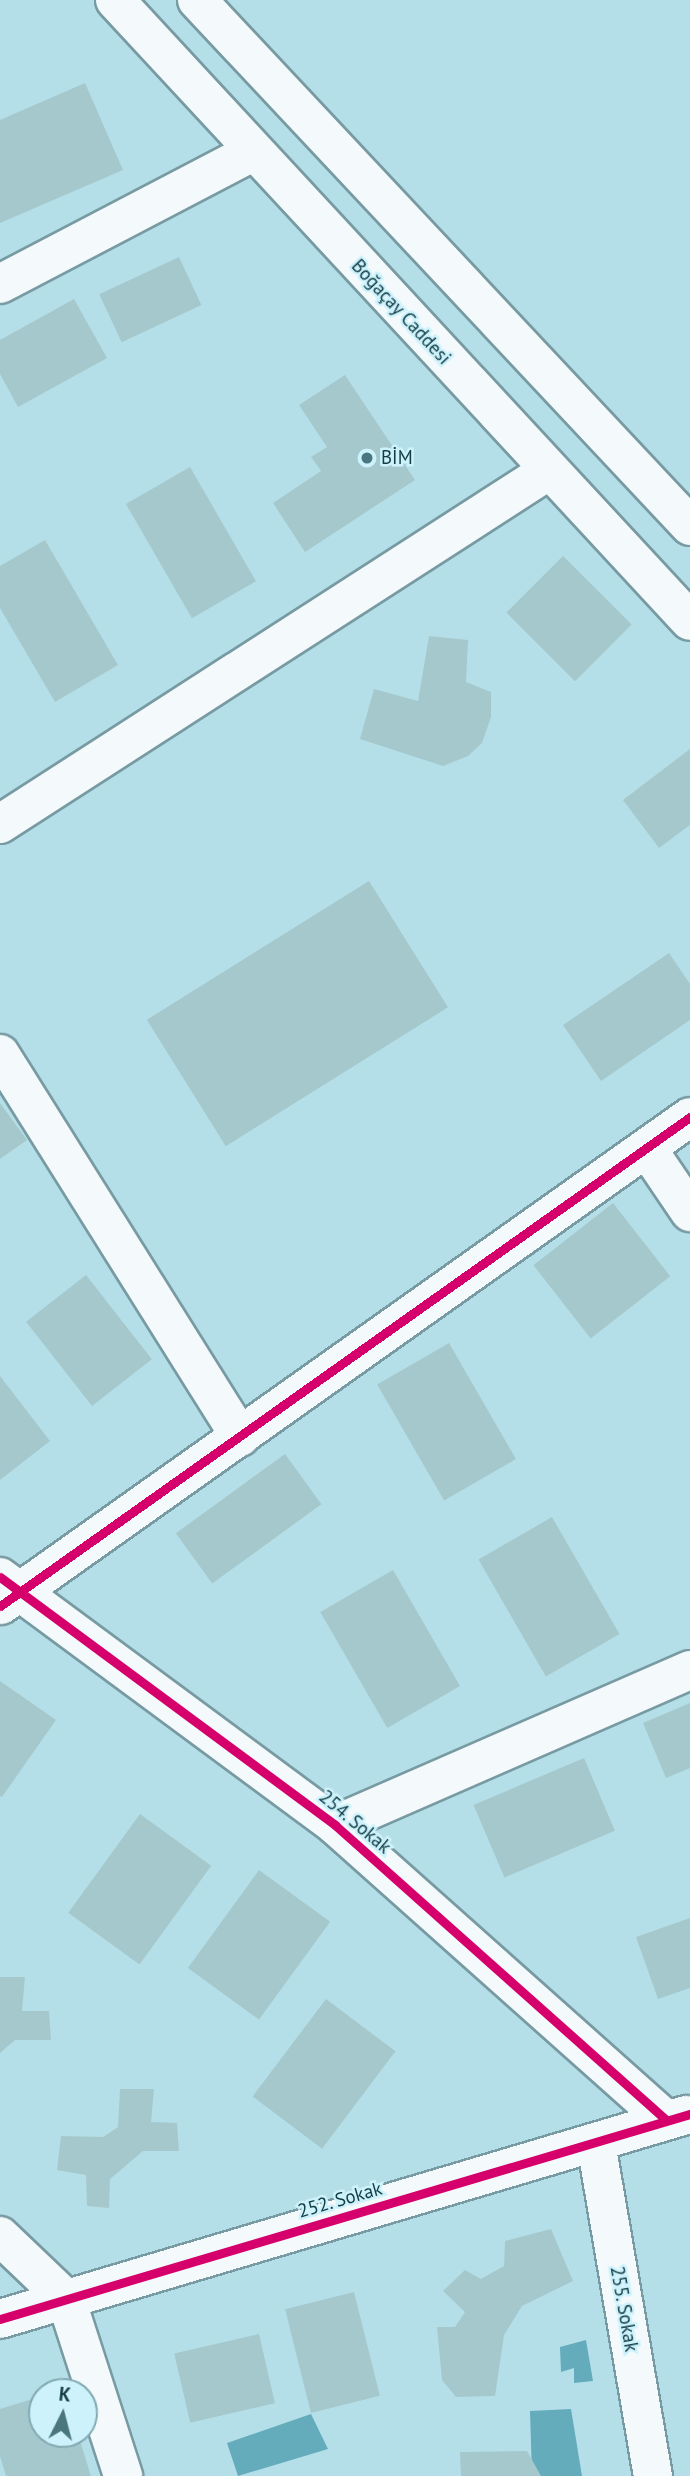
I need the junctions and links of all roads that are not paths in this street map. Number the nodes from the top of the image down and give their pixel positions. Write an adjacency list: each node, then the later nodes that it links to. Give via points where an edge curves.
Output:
1 (115, 0): 3 (street, Boğaçay Caddesi)
2 (197, 0): 6 (street)
3 (253, 152): 4 (street); 5 (street, Boğaçay Caddesi)
4 (0, 284)
5 (548, 471): 7 (street, Boğaçay Caddesi); 8 (street)
6 (690, 526)
7 (690, 621)
8 (0, 824)
9 (0, 1054): 13 (street)
10 (690, 1116): 11 (street)
11 (648, 1150): 12 (street); 13 (street)
12 (690, 1212)
13 (240, 1437): 14 (street)
14 (7, 1591): 16 (street, 254. Sokak)
15 (690, 1670): 16 (street)
16 (334, 1825): 17 (street, 254. Sokak)
17 (678, 2117): 18 (street, 252. Sokak)
18 (596, 2143): 20 (street, 252. Sokak); 23 (street, 255. Sokak)
19 (0, 2236): 20 (street)
20 (66, 2299): 21 (street, 252. Sokak); 22 (street)
21 (0, 2319)
22 (122, 2476)
23 (653, 2476)

